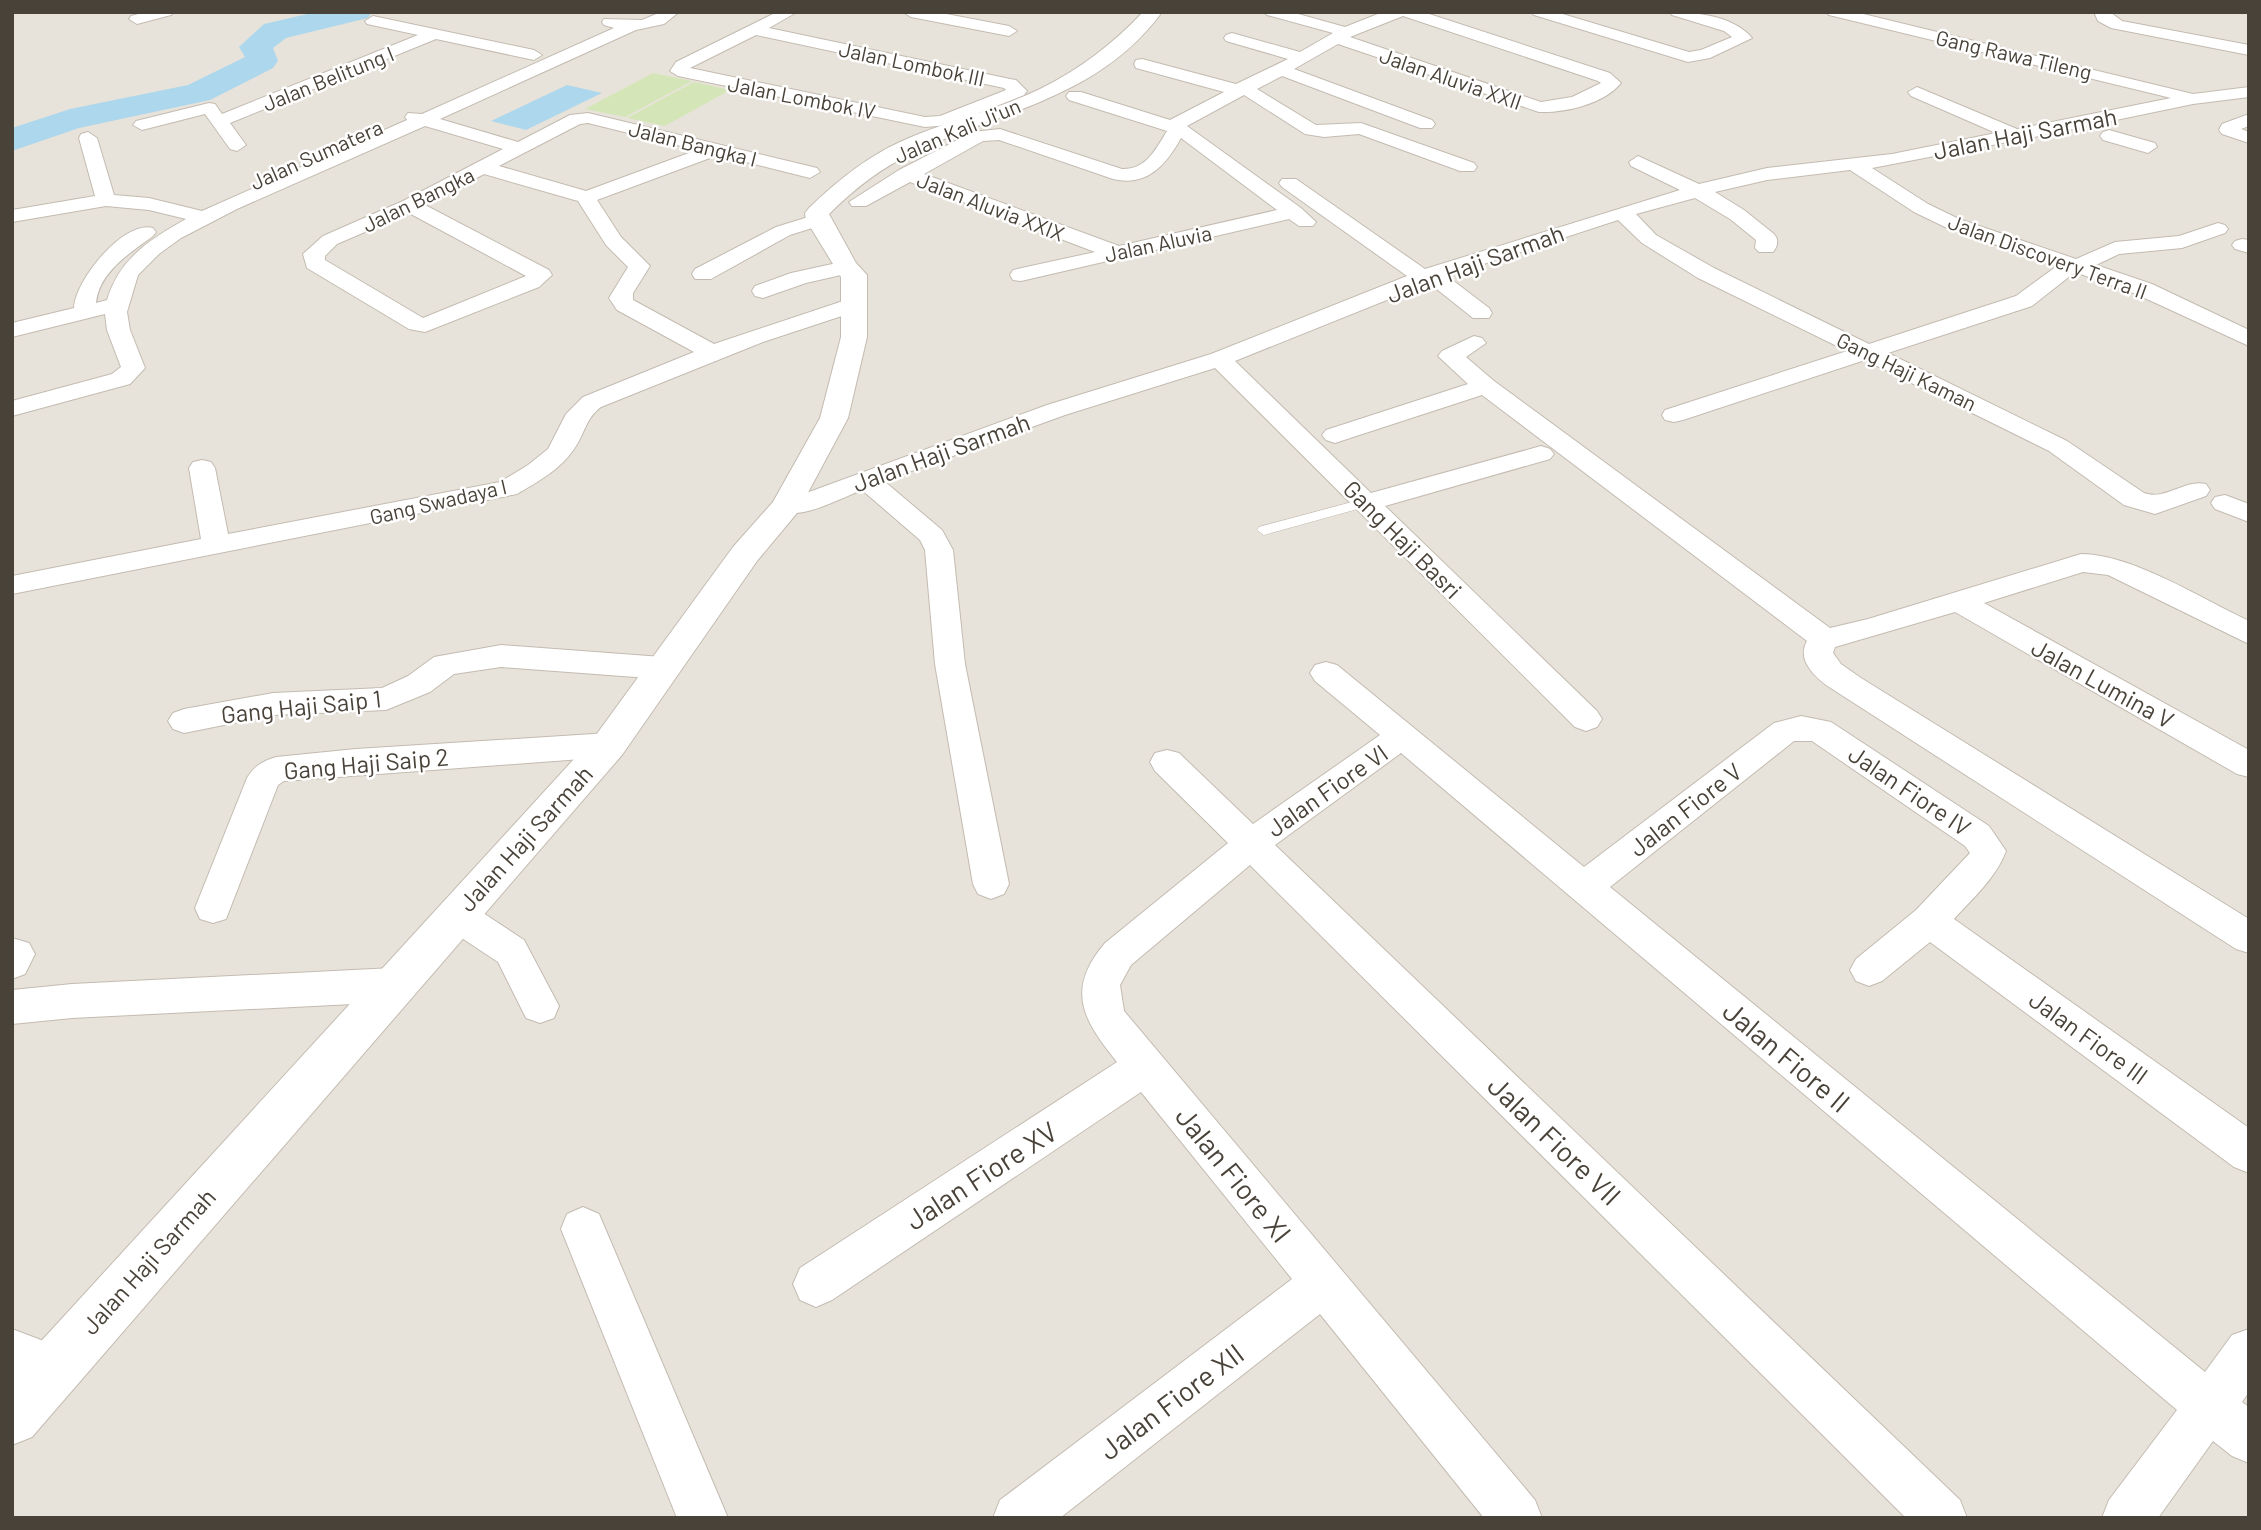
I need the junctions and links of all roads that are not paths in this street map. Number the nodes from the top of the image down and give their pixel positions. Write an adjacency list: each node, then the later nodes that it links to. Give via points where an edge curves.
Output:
1 (166, 12): 15 (street)
2 (671, 12): 18 (street, via 659,20)
3 (789, 12): 20 (street)
4 (911, 12): 19 (street)
5 (991, 12): 19 (street)
6 (1153, 12): 73 (street, Jalan Kali Ji'un, via 1066,83 906,147 846,183 817,213)
7 (1272, 12): 23 (street, Jalan Aluvia XXII)
8 (1398, 12): 23 (street)
9 (1406, 12): 23 (street, Jalan Aluvia XXII, via 1604,77 1611,86 1566,104 1548,108 1528,105)
10 (1539, 12): 11 (street, via 1680,55 1704,55 1744,38 1730,28)
11 (1678, 12)
12 (1834, 12): 35 (street, Gang Rawa Tileng)
13 (2102, 12): 25 (street, via 2117,25)
14 (605, 16): 18 (street); 27 (street, Jalan Sumatera)
15 (137, 19)
16 (373, 21): 22 (street)
17 (2205, 22): 25 (street)
18 (633, 24): 40 (street, Jalan Sumatera)
19 (972, 24): 21 (street)
20 (754, 30): 42 (street, Jalan Lombok IV, via 678,70); 42 (street, Jalan Lombok III, via 1010,84 1018,91)
21 (1009, 31)
22 (435, 34): 27 (street); 41 (street, Jalan Belitung I)
23 (1342, 35): 28 (street)
24 (1232, 38): 28 (street)
25 (2200, 41): 26 (street)
26 (2249, 50)
27 (534, 55): 37 (street, Jalan Sumatera)
28 (1302, 58): 30 (street)
29 (1142, 64): 31 (street)
30 (1281, 70): 31 (street); 43 (street)
31 (1240, 89): 45 (street, via 1178,121); 60 (street, via 1311,130 1361,128)
32 (1917, 92): 47 (street)
33 (2249, 92): 35 (street, Jalan Haji Sarmah)
34 (1075, 96): 45 (street)
35 (2201, 98): 36 (street, Gang Rawa Tileng); 47 (street, Jalan Haji Sarmah)
36 (2249, 111)
37 (405, 114): 40 (street, Jalan Bangka); 69 (street, Jalan Sumatera)
38 (576, 119): 53 (street, Jalan Bangka); 54 (street, Jalan Bangka I)
39 (2249, 119): 50 (street, via 2228,128)
40 (424, 120): 53 (street, Jalan Bangka); 72 (street, Jalan Sumatera)
41 (220, 121): 44 (street, via 206,108); 51 (street)
42 (933, 122)
43 (1426, 124)
44 (142, 125)
45 (1178, 128): 55 (street); 58 (street)
46 (2129, 131): 48 (street)
47 (2014, 135): 48 (street, via 2041,143); 57 (street, Jalan Haji Sarmah)
48 (2109, 136): 52 (street)
49 (88, 138): 66 (street)
50 (2249, 138)
51 (237, 145)
52 (2148, 147)
53 (519, 148): 61 (street, Jalan Bangka)
54 (718, 149): 62 (street, Jalan Bangka I); 65 (street)
55 (1225, 160): 58 (street); 76 (street, Jalan Aluvia, via 1302,218)
56 (1638, 162): 64 (street)
57 (1853, 164): 64 (street, Jalan Haji Sarmah, via 1767,174); 77 (street, Jalan Discovery Terra II, via 1952,223)
58 (1155, 166): 63 (street, via 1125,176 990,134)
59 (1265, 167): 81 (street)
60 (1467, 167)
61 (484, 168): 65 (street); 68 (street, Jalan Bangka)
62 (810, 172)
63 (906, 174): 67 (street); 76 (street, Jalan Aluvia XXIX)
64 (1698, 191): 70 (street, Jalan Haji Sarmah); 75 (street, via 1747,220 1767,238)
65 (587, 197): 91 (street, via 613,241 639,265 636,275 622,288 620,298 625,305)
66 (106, 200): 69 (street); 71 (street)
67 (859, 202)
68 (410, 205): 68 (street, Jalan Bangka, via 541,275 425,325 313,260 317,249 330,240)
69 (185, 212): 72 (street); 85 (street, Jalan Sumatera, via 149,230 103,266 90,285)
70 (1622, 212): 81 (street, Jalan Haji Sarmah); 90 (street, Gang Haji Kaman, via 1649,239 1706,273)
71 (12, 216)
72 (207, 218): 84 (street, Jalan Sumatera, via 161,243 136,263 119,294)
73 (818, 220): 78 (street); 79 (street, via 783,231)
74 (2218, 229): 77 (street, via 2182,242 2115,248)
75 (1766, 248)
76 (1115, 252): 80 (street, Jalan Aluvia)
77 (2075, 265): 88 (street, Jalan Discovery Terra II, via 2144,289); 90 (street, via 2024,301)
78 (846, 267): 82 (street); 83 (street, via 854,275)
79 (703, 274)
80 (1021, 275)
81 (1428, 276): 86 (street); 92 (street, Jalan Haji Sarmah)
82 (763, 291)
83 (855, 304): 91 (street, Gang Swadaya I); 102 (street, via 854,337 834,418)
84 (118, 310): 85 (street); 94 (street, via 133,368 129,375)
85 (86, 312): 87 (street)
86 (1481, 313)
87 (12, 330)
88 (2249, 339)
89 (1474, 343): 93 (street, via 1450,356)
90 (1869, 352): 95 (street); 100 (street, Gang Haji Kaman, via 2058,446 2134,499 2155,506)
91 (713, 353): 104 (street, Gang Swadaya I, via 592,402 578,412 562,448 539,470 508,488)
92 (1219, 359): 99 (street, Jalan Haji Sarmah, via 1056,410); 101 (street, Gang Haji Basri)
93 (1485, 386): 96 (street); 108 (street)
94 (12, 409)
95 (1674, 415)
96 (1335, 435)
97 (1541, 454): 101 (street)
98 (202, 468): 104 (street)
99 (865, 478): 102 (street, Jalan Haji Sarmah, via 803,504); 119 (street, via 932,537 939,550 950,664)
100 (2197, 490)
101 (1367, 502): 103 (lane); 111 (street, Gang Haji Basri)
102 (786, 506): 109 (street, Jalan Haji Sarmah)
103 (1264, 530)
104 (216, 546): 105 (street, Gang Swadaya I)
105 (12, 585)
106 (1957, 601): 107 (street, via 2081,562 2095,563 2118,569); 108 (street); 117 (street, Jalan Lumina V)
107 (2249, 635)
108 (1825, 639): 124 (street, via 1817,649 1821,663 1850,686)
109 (662, 668): 112 (street, Gang Haji Saip 1, via 501,656 445,665 386,699 273,704); 115 (street, Jalan Haji Sarmah)
110 (1326, 673): 114 (street, Jalan Fiore II)
111 (1586, 719)
112 (184, 721)
113 (1785, 732): 120 (street, Jalan Fiore V); 123 (street, Jalan Fiore IV, via 1801,727 1820,730 1983,843 1988,855 1984,862)
114 (1402, 736): 118 (street, Jalan Fiore VI); 120 (street, Jalan Fiore II)
115 (610, 745): 121 (street, Gang Haji Saip 2, via 276,769 264,778); 122 (street, Jalan Haji Sarmah)
116 (1167, 762): 118 (street, Jalan Fiore VII)
117 (2249, 765)
118 (1251, 844): 131 (street, Jalan Fiore XI, via 1105,969 1100,998 1107,1020); 144 (street, Jalan Fiore VII)
119 (991, 884)
120 (1584, 887): 138 (street, Jalan Fiore II)
121 (213, 908)
122 (456, 914): 128 (street, Jalan Haji Sarmah); 129 (street, via 511,951)
123 (1929, 921): 127 (street, Jalan Fiore IV); 132 (street, Jalan Fiore III)
124 (2249, 938)
125 (12, 954): 126 (street, via 16,954)
126 (12, 963)
127 (1869, 970)
128 (393, 985): 130 (street); 137 (street, Jalan Haji Sarmah)
129 (540, 1006)
130 (12, 1007)
131 (1146, 1066): 134 (street, Jalan Fiore XI); 135 (street, Jalan Fiore XV)
132 (2249, 1153)
133 (583, 1229): 141 (street)
134 (1324, 1283): 142 (street, Jalan Fiore XII); 143 (street, Jalan Fiore XI)
135 (816, 1284)
136 (2249, 1352): 138 (street)
137 (32, 1360): 139 (street, Jalan Haji Sarmah)
138 (2209, 1406): 140 (street, Jalan Fiore II); 145 (street)
139 (12, 1417)
140 (2249, 1438)
141 (703, 1518)
142 (1018, 1518)
143 (1517, 1518)
144 (1942, 1518)
145 (2127, 1518)

